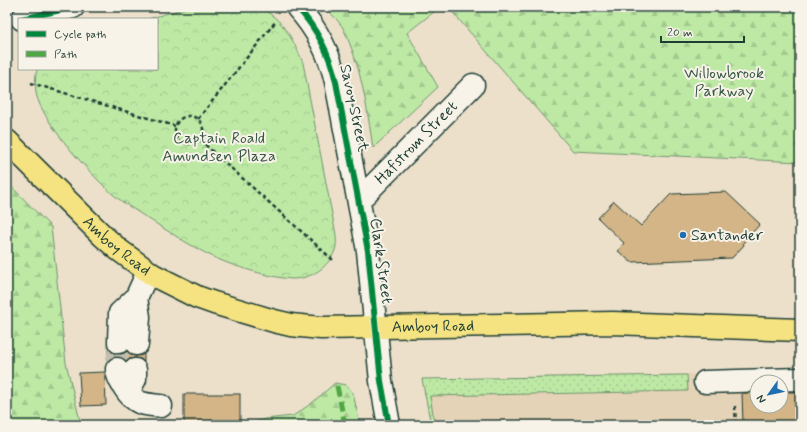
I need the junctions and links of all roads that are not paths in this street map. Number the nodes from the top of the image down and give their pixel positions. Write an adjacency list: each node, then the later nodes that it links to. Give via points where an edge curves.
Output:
1 (73, 7): 3 (street)
2 (288, 12): 8 (street, Savoy Street, via 316,31 329,55)
3 (24, 18)
4 (18, 19): 5 (street)
5 (7, 22)
6 (473, 84): 8 (street, Hafstrom Street)
7 (7, 141): 9 (main road, Amboy Road, via 86,221)
8 (359, 200): 10 (street, Clark Street, via 368,251)
9 (148, 272): 10 (main road, Amboy Road, via 197,297 274,321 321,328); 12 (street, via 136,298 139,317)
10 (376, 326): 11 (main road, Amboy Road, via 613,323); 17 (street, Clark Street)
11 (800, 330)
12 (128, 343)
13 (126, 370): 16 (street, via 117,375 133,399 140,403)
14 (800, 379): 15 (street)
15 (705, 382)
16 (161, 406)
17 (389, 425)

